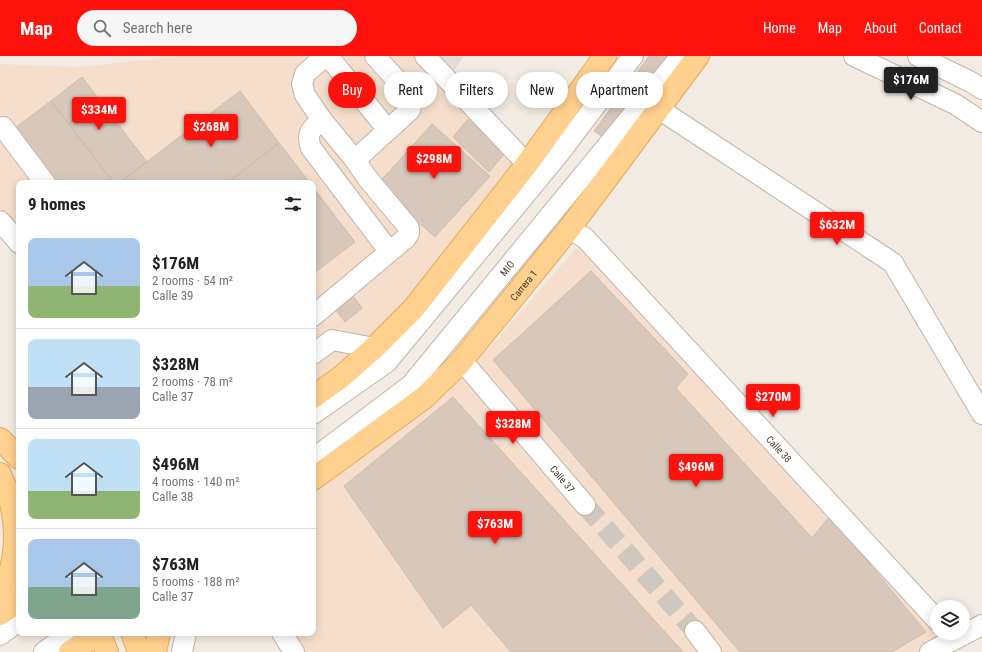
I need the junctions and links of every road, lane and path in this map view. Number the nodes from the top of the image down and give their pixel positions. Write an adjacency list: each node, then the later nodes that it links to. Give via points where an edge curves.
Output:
1 (327, 56): 13 (street, via 305,74 302,84 305,95); 16 (street)
2 (375, 56): 16 (street, via 410,95 412,102 410,110)
3 (425, 56): 18 (street)
4 (605, 56): 18 (main road)
5 (633, 56): 29 (street, via 558,155 387,362)
6 (681, 56): 33 (street, MIO, via 411,386)
7 (698, 56): 12 (main road, Carrera 1)
8 (854, 56): 11 (street)
9 (918, 56): 10 (street)
10 (976, 86): 11 (street)
11 (955, 104): 14 (street)
12 (659, 109): 21 (main road, Carrera 1); 30 (street, via 893,263)
13 (322, 120): 17 (street); 23 (street, via 310,131 308,139 311,148)
14 (982, 122)
15 (3, 127): 19 (street)
16 (387, 129): 17 (street)
17 (355, 160): 23 (street, via 409,228 406,238)
18 (527, 164): 25 (main road, via 414,308)
19 (43, 180)
20 (0, 221): 22 (street)
21 (569, 229): 27 (main road, Carrera 1); 40 (street, Calle 38, via 586,238)
22 (16, 240)
23 (389, 251): 24 (street)
24 (316, 313)
25 (374, 348): 26 (street, via 332,340); 28 (main road)
26 (316, 352)
27 (460, 363): 35 (main road, Carrera 1, via 425,397); 37 (street, Calle 37, via 470,370)
28 (316, 395)
29 (316, 412)
30 (982, 414)
31 (0, 439): 32 (main road)
32 (16, 455)
33 (316, 457)
34 (0, 474): 36 (main road); 38 (main road, via 10,500 15,529 14,557)
35 (316, 477)
36 (16, 497)
37 (586, 505)
38 (0, 596)
39 (16, 603): 41 (main road)
40 (930, 612)
41 (0, 614)
42 (16, 623): 45 (street)
43 (982, 625): 53 (street)
44 (695, 631): 61 (street)
45 (0, 635)
46 (67, 636): 54 (street)
47 (94, 636): 55 (main road)
48 (100, 636): 56 (main road)
49 (133, 636): 57 (main road)
50 (158, 636): 58 (main road)
51 (185, 636): 59 (street)
52 (284, 636): 60 (street)
53 (954, 641): 62 (street)
54 (44, 652)
55 (70, 652)
56 (106, 652)
57 (139, 652)
58 (155, 652)
59 (182, 652)
60 (294, 652)
61 (711, 652)
62 (930, 652)

